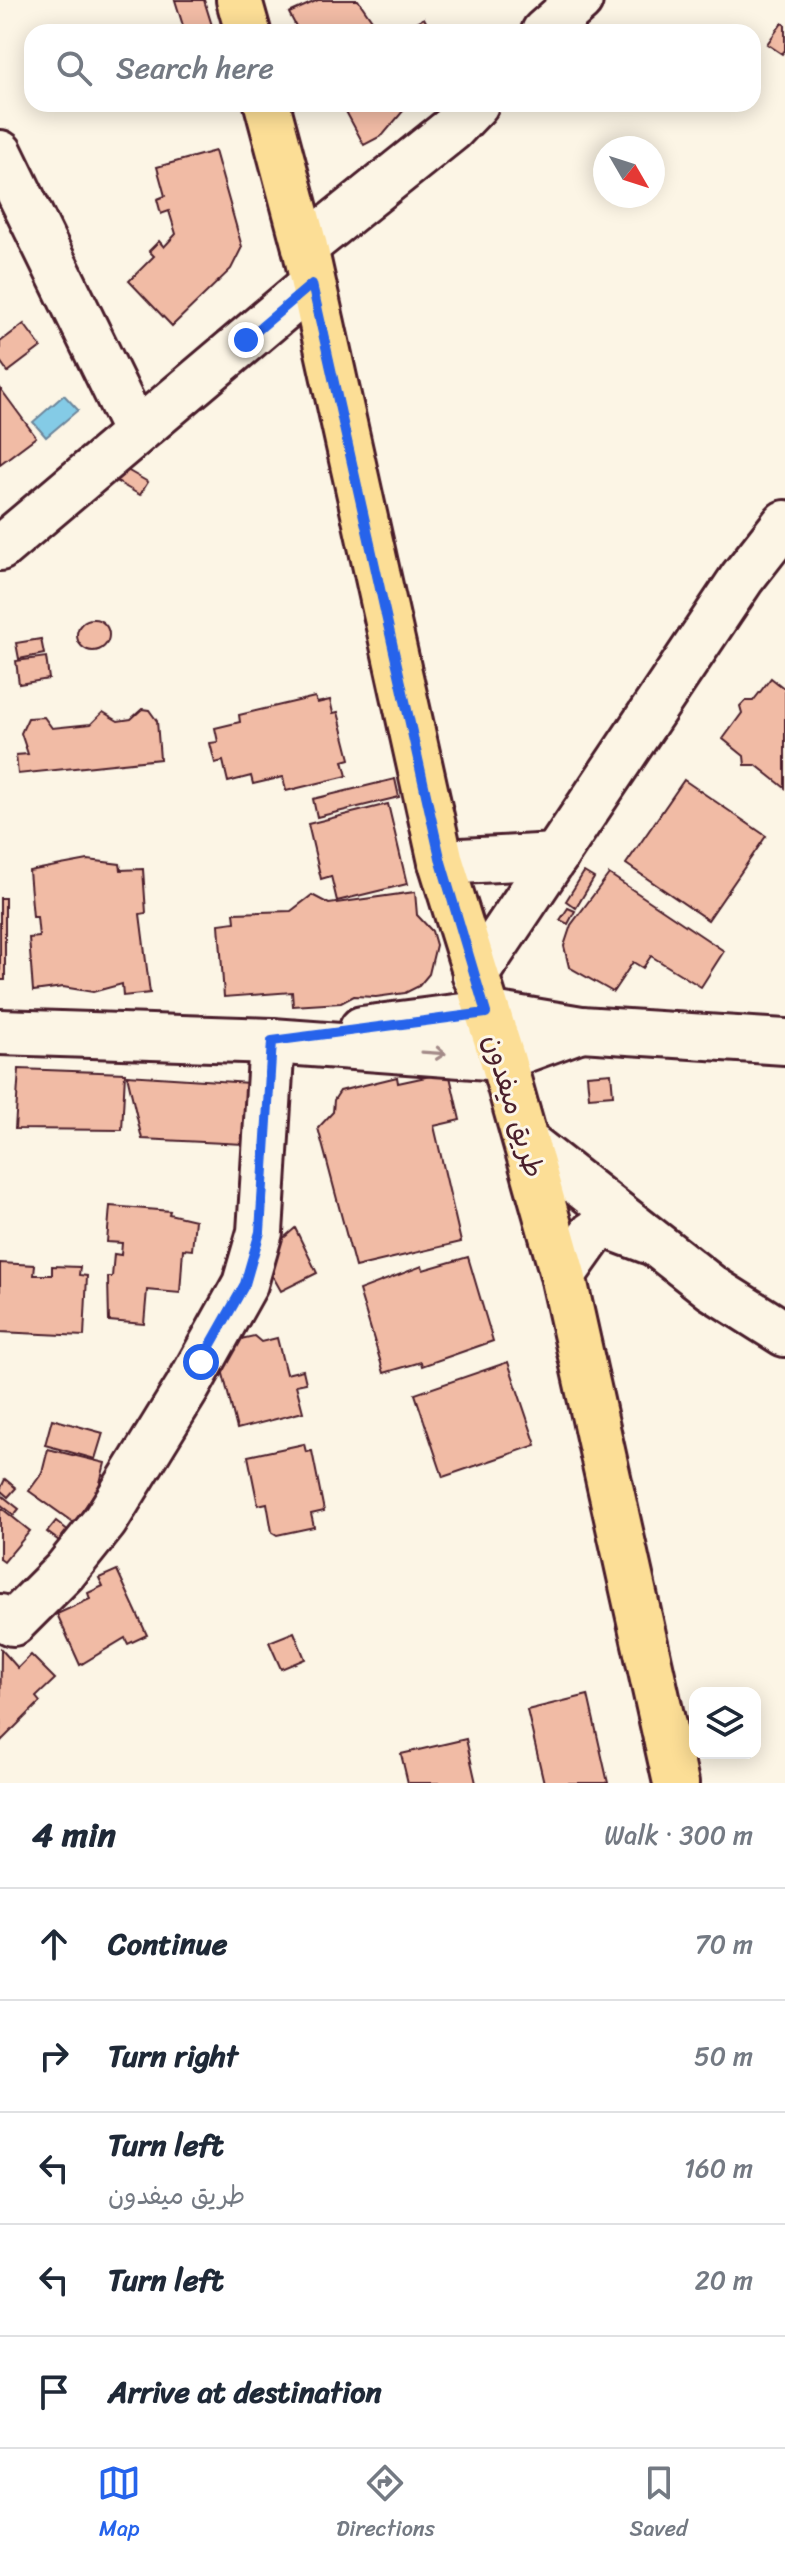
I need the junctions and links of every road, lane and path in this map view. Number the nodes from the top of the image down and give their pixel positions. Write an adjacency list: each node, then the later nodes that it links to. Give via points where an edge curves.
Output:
1 (239, 0): 3 (main road)
2 (580, 0): 4 (street)
3 (246, 24)
4 (553, 24)
5 (269, 112): 8 (main road, طريق ميفدون)
6 (468, 112): 8 (street)
7 (6, 177): 9 (street)
8 (308, 266): 9 (street); 13 (main road, طريق ميفدون)
9 (136, 432): 11 (street)
10 (785, 523): 12 (street, via 742,578)
11 (0, 548)
12 (556, 856): 13 (street); 14 (street)
13 (441, 862): 14 (main road, طريق ميفدون)
14 (480, 995): 15 (street); 17 (street); 19 (main road, طريق ميفدون)
15 (581, 1029): 18 (street); 19 (street)
16 (0, 1032): 17 (street)
17 (272, 1041): 19 (street, one-way to 19); 24 (street, via 260,1232 245,1284 105,1521 13,1623)
18 (785, 1042)
19 (502, 1058): 20 (main road, طريق ميفدون)
20 (527, 1143): 21 (street); 22 (main road, طريق ميفدون)
21 (654, 1243): 22 (street, via 608,1226 592,1234); 23 (street)
22 (563, 1275): 25 (main road, طريق ميفدون)
23 (785, 1334)
24 (0, 1617)
25 (676, 1783)

